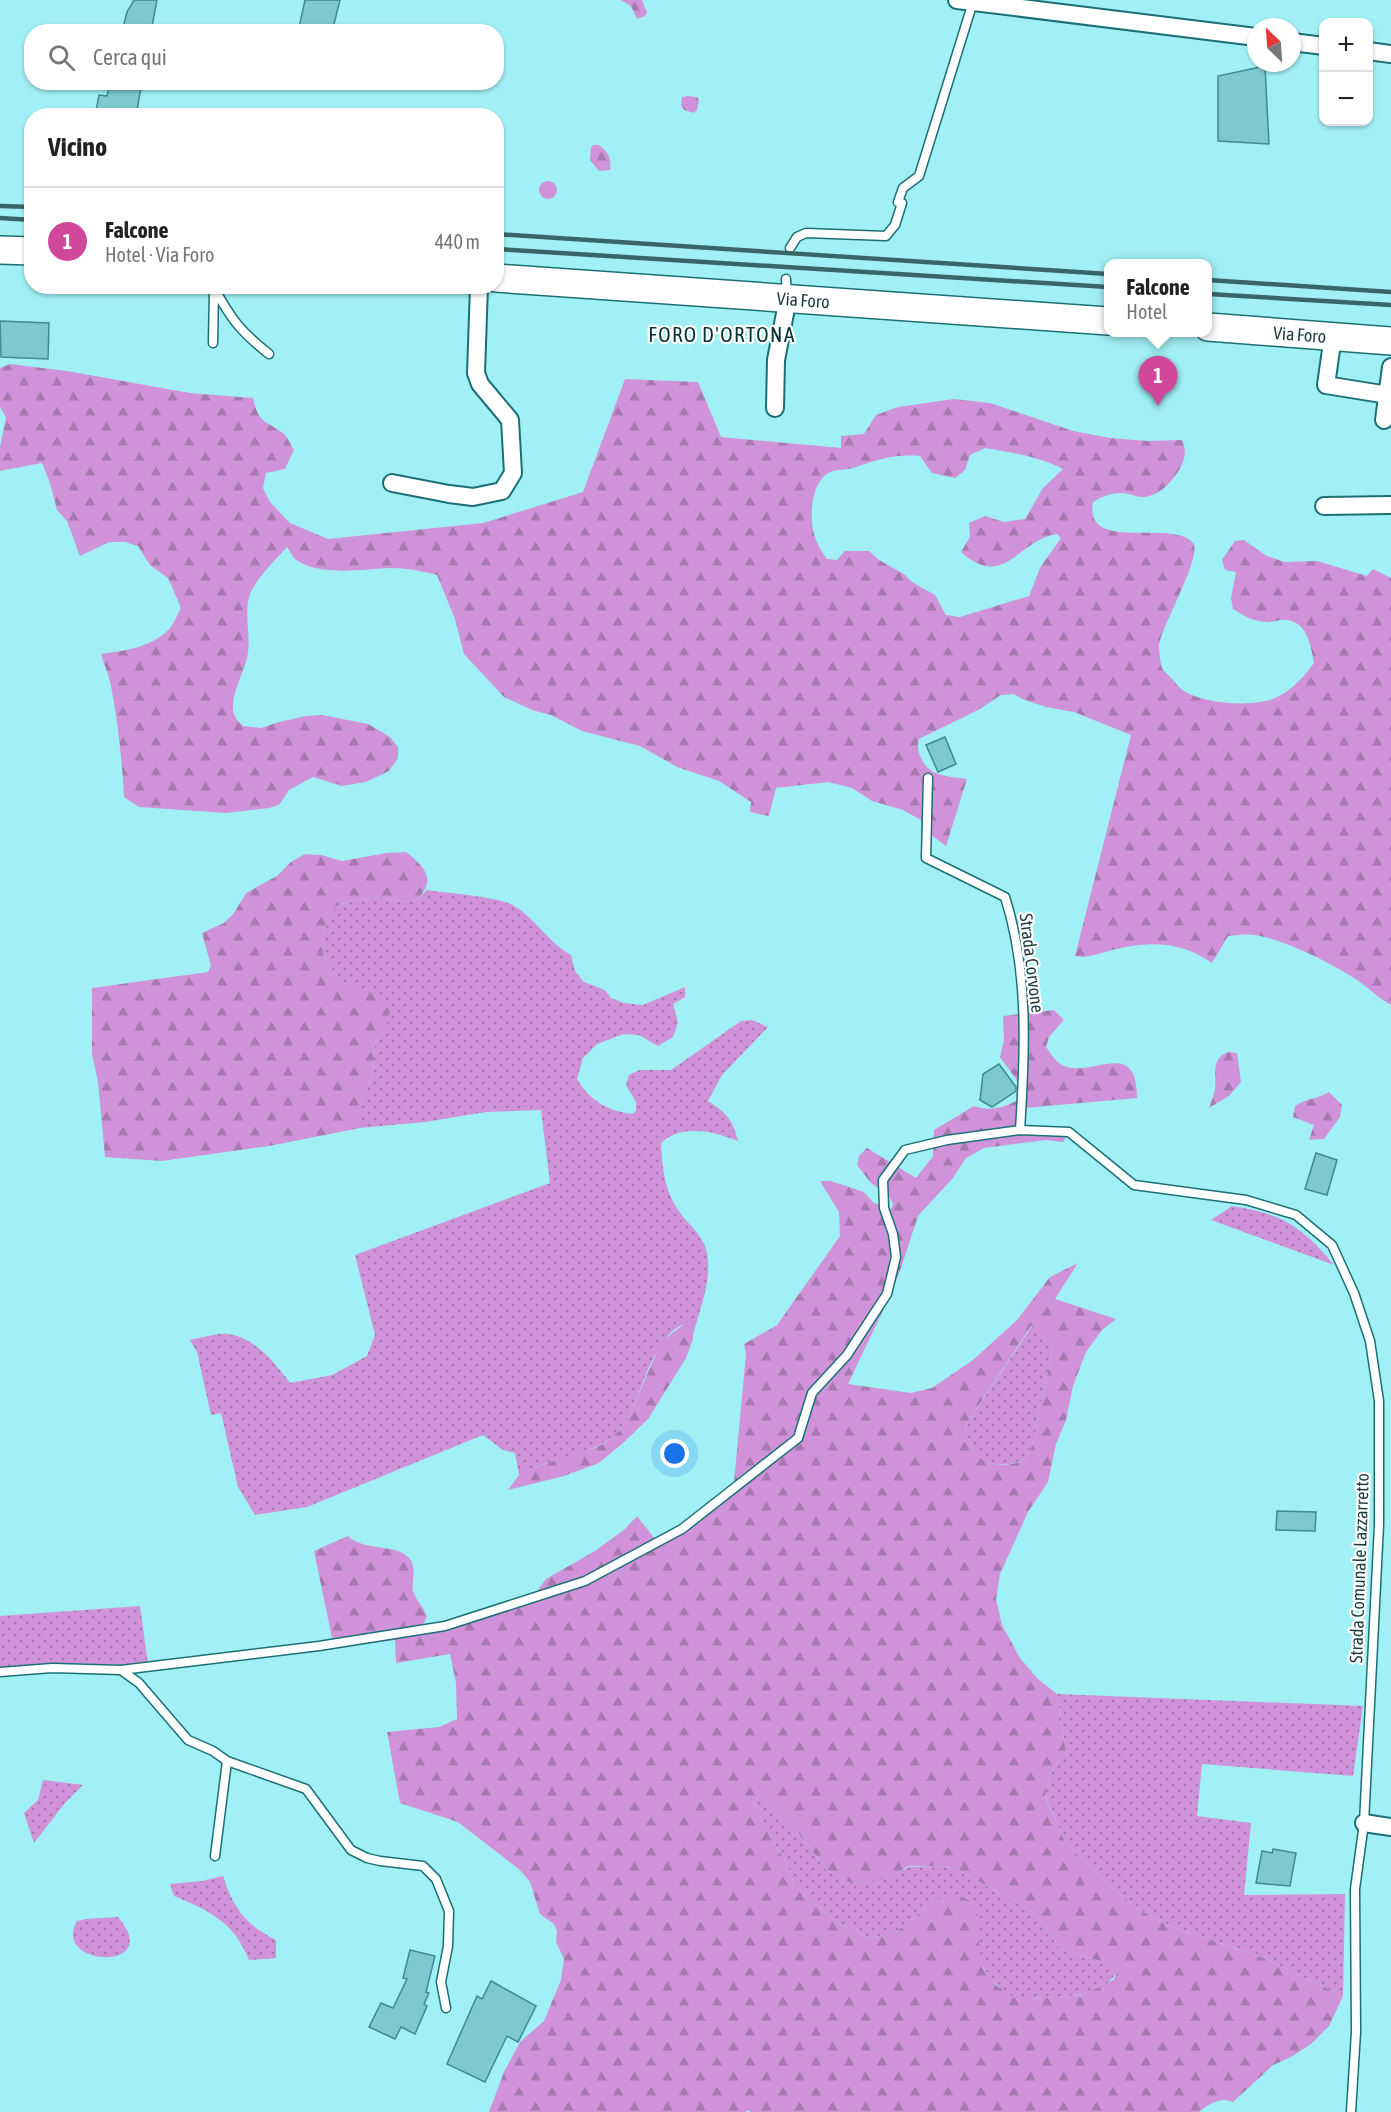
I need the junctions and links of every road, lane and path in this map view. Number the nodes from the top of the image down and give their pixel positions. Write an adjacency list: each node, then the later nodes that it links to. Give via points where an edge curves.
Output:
1 (965, 1): 2 (street); 7 (lane, via 919,176 903,188 896,225 886,236 806,233 797,237)
2 (1247, 36)
3 (1301, 43): 4 (street)
4 (1319, 45)
5 (1373, 52): 6 (street)
6 (1391, 54)
7 (790, 248)
8 (0, 250): 9 (main road)
9 (24, 251)
10 (504, 278): 11 (main road, Via Foro)
11 (787, 288): 15 (main road, Via Foro); 23 (street, via 776,360)
12 (214, 294): 19 (lane)
13 (218, 294): 20 (lane, via 234,322)
14 (480, 294): 25 (street, via 476,373 480,384 510,420 513,473 502,491 473,497)
15 (1104, 321)
16 (1212, 327): 17 (main road, Via Foro)
17 (1332, 336): 18 (main road, Via Foro); 22 (street, via 1326,385)
18 (1391, 341)
19 (213, 343)
20 (269, 354)
21 (1391, 367): 22 (street)
22 (1388, 395): 24 (street)
23 (775, 408)
24 (1384, 420)
25 (392, 483)
26 (1391, 505): 27 (street)
27 (1324, 506)
28 (928, 778): 29 (lane, Strada Corvone, via 926,858 1005,897 1014,927 1022,985)
29 (1020, 1130): 30 (lane, via 904,1150 884,1180 884,1208 896,1257 887,1294 847,1355 812,1393 798,1438 682,1529 585,1581 445,1626); 33 (lane, Strada Comunale Lazzarretto, via 1069,1132 1134,1185 1246,1200 1296,1215 1332,1245 1370,1341 1379,1401 1379,1525)
30 (121, 1670): 31 (lane, via 52,1668); 32 (lane, via 139,1683 188,1740)
31 (0, 1672)
32 (227, 1761): 35 (lane); 36 (lane, via 306,1789 351,1850 380,1862 423,1866 436,1879 449,1911 441,1982)
33 (1364, 1823): 34 (street); 37 (lane, Strada Comunale Lazzarretto, via 1355,1889 1356,2032)
34 (1391, 1827)
35 (215, 1856)
36 (446, 2008)
37 (1351, 2112)

